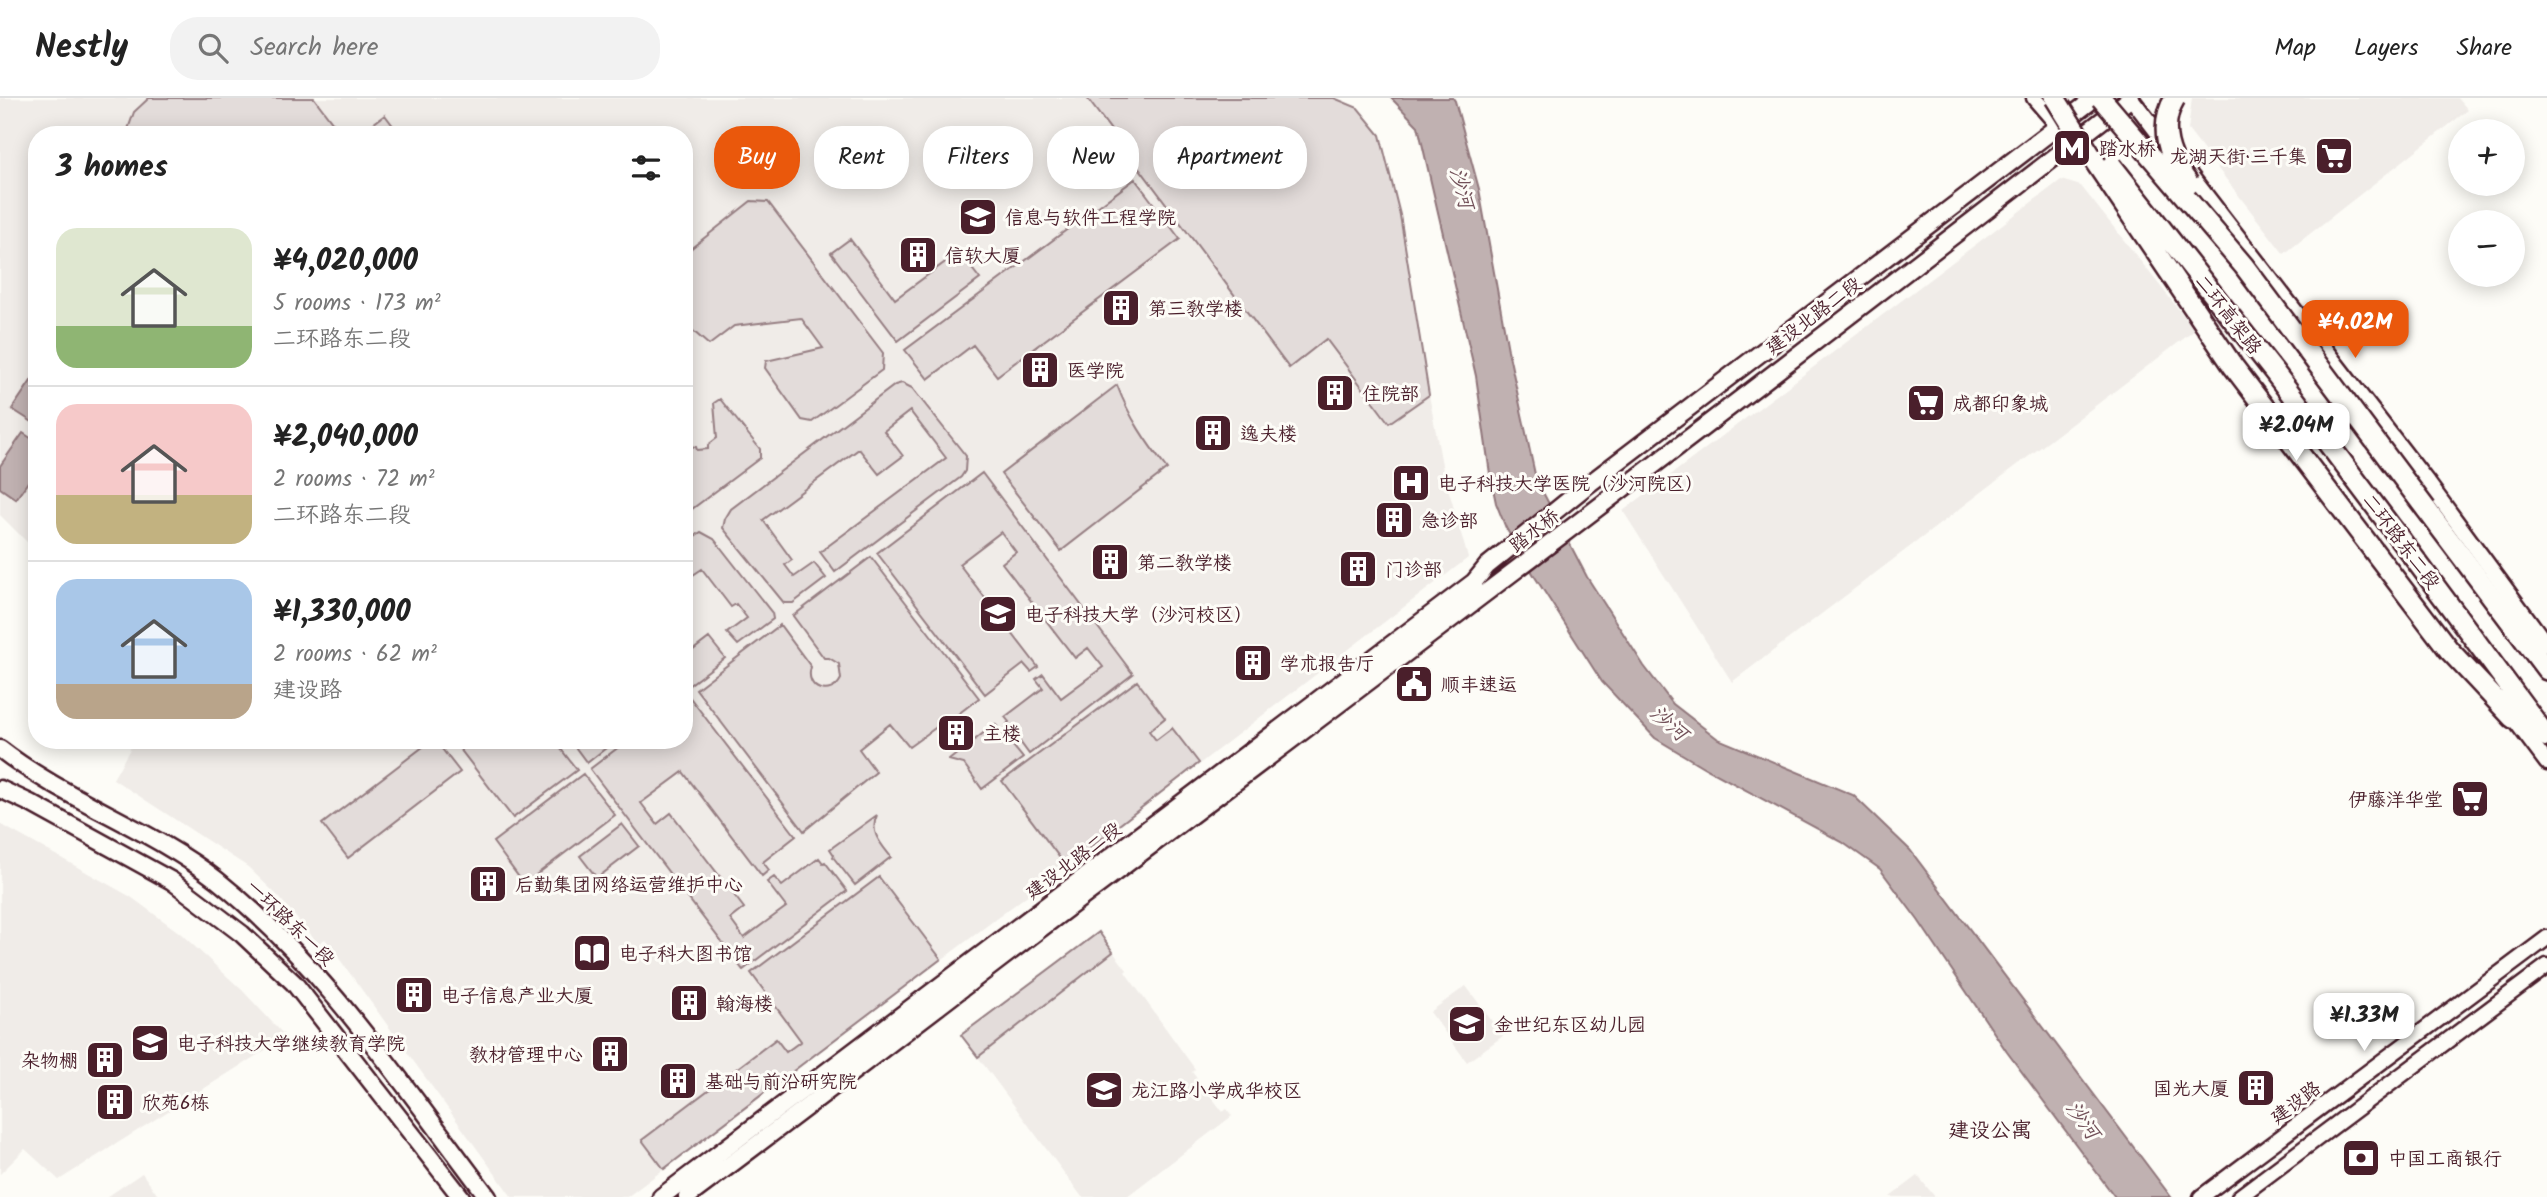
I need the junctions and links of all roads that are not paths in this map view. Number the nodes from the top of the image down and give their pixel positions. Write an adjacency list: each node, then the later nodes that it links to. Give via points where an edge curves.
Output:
1 (2034, 98): 7 (main road, 二环路东二段)
2 (2055, 98): 16 (highway, bridge, via 2233,366 2449,650); 17 (highway, 二环高架路, bridge, via 2275,373)
3 (2095, 98): 7 (main road, 建设北路二段)
4 (2101, 98): 9 (highway, 二环高架路, bridge)
5 (2131, 98): 8 (main road, 建设北路二段); 14 (main road)
6 (2175, 98): 9 (highway, bridge, via 2166,125 2169,151)
7 (2058, 126): 8 (main road, 二环路东二段); 10 (main road, 建设北路二段)
8 (2073, 143): 11 (main road, 建设北路二段); 16 (main road, 二环路东二段)
9 (2244, 266): 15 (highway, 二环高架路, bridge)
10 (1566, 503): 12 (main road, 踏水桥)
11 (1578, 522): 13 (main road, 踏水桥)
12 (1505, 552): 27 (main road, 建设北路二段, via 1464,590)
13 (1516, 570): 28 (main road, 建设北路二段)
14 (2547, 645)
15 (2547, 670)
16 (2513, 718): 20 (main road, 二环路东二段)
17 (2547, 737)
18 (0, 749): 21 (main road, 一环路东一段)
19 (0, 756): 21 (main road)
20 (2547, 763)
21 (31, 773): 26 (main road, 一环路东一段, via 173,850 264,922 335,996)
22 (0, 787): 25 (main road, via 172,881 242,934 294,983)
23 (2547, 938): 29 (main road, 建设路)
24 (2547, 966): 30 (main road)
25 (461, 1197)
26 (488, 1197)
27 (661, 1197)
28 (687, 1197)
29 (2201, 1197)
30 (2239, 1197)

